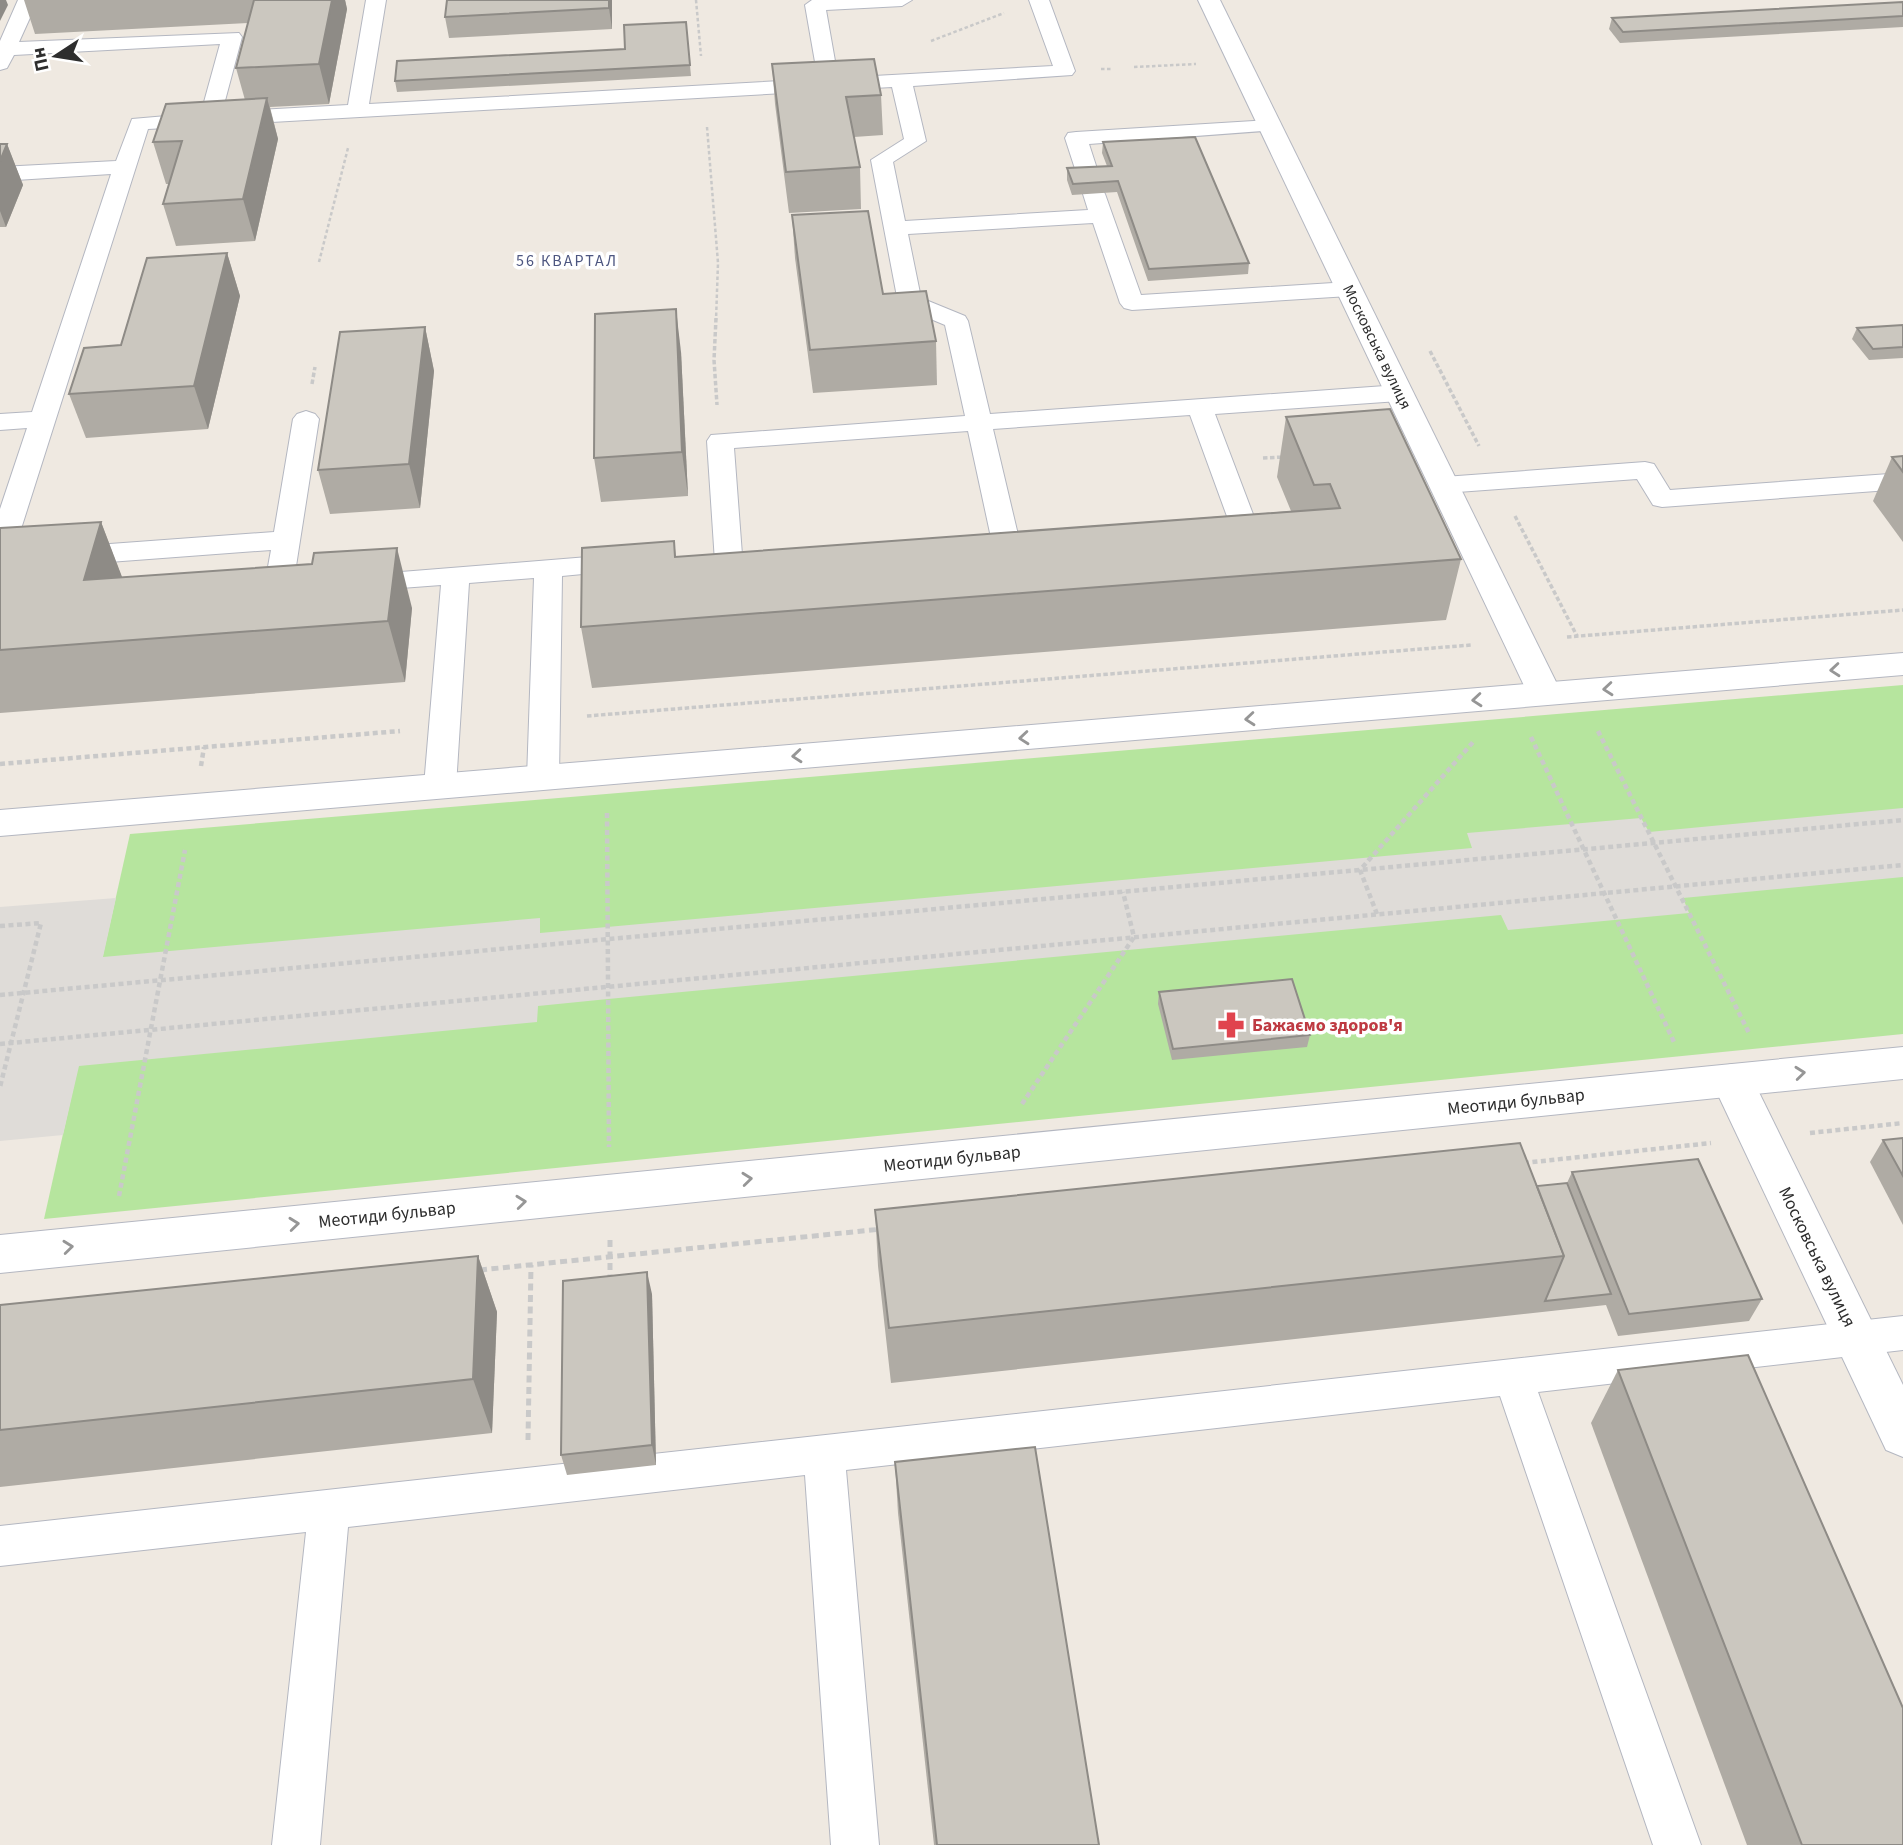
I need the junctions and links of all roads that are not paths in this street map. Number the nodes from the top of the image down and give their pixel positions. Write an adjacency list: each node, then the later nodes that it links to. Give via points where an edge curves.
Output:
1 (28, 0): 6 (lane)
2 (376, 0): 9 (lane)
3 (902, 0): 8 (lane, via 815,5)
4 (1039, 0): 7 (lane, via 1065,71)
5 (1209, 0): 11 (street, Московська вулиця)
6 (3, 56): 10 (lane, via 232,37)
7 (901, 80): 8 (lane); 15 (lane, via 915,141 882,160)
8 (829, 85): 9 (lane)
9 (357, 111): 10 (lane)
10 (209, 119): 12 (lane, via 139,123)
11 (1270, 126): 14 (lane, via 1076,138); 16 (street, Московська вулиця)
12 (125, 167): 13 (lane); 19 (lane)
13 (0, 174)
14 (1095, 196): 15 (lane); 16 (lane, via 1132,303)
15 (895, 228): 22 (lane, via 911,302 956,321)
16 (1349, 289): 17 (street, Московська вулиця)
17 (1399, 393): 18 (lane); 24 (street, Московська вулиця)
18 (1200, 407): 22 (lane); 26 (lane, via 1248,538)
19 (43, 419): 21 (lane); 27 (lane)
20 (306, 419): 25 (lane)
21 (0, 422)
22 (979, 423): 28 (lane, via 720,441); 30 (lane, via 1023,555)
23 (1903, 481): 24 (lane, via 1662,499 1644,470)
24 (1444, 485): 37 (street, Московська вулиця)
25 (286, 540): 31 (lane); 35 (lane, via 278,589)
26 (1195, 542)
27 (0, 551)
28 (729, 555): 29 (lane); 34 (lane, via 730,577)
29 (701, 557)
30 (981, 558)
31 (0, 561)
32 (645, 561): 33 (lane)
33 (548, 568): 35 (lane); 38 (lane)
34 (772, 574)
35 (456, 575): 39 (lane)
36 (1903, 664): 37 (street, one-way to 37)
37 (1545, 694): 38 (street, one-way to 38)
38 (543, 778): 39 (street)
39 (440, 786): 40 (street)
40 (0, 823)
41 (1903, 1063): 42 (street, Меотиди бульвар, one-way to 41)
42 (1732, 1080): 43 (street, Меотиди бульвар, one-way to 42); 45 (street, Московська вулиця)
43 (0, 1254)
44 (1903, 1333): 45 (lane)
45 (1857, 1338): 46 (lane); 47 (street, Московська вулиця)
46 (1513, 1377): 48 (lane); 53 (lane)
47 (1903, 1435)
48 (824, 1453): 49 (lane); 52 (lane)
49 (329, 1510): 50 (lane); 51 (lane)
50 (0, 1546)
51 (296, 1845)
52 (855, 1845)
53 (1677, 1845)

